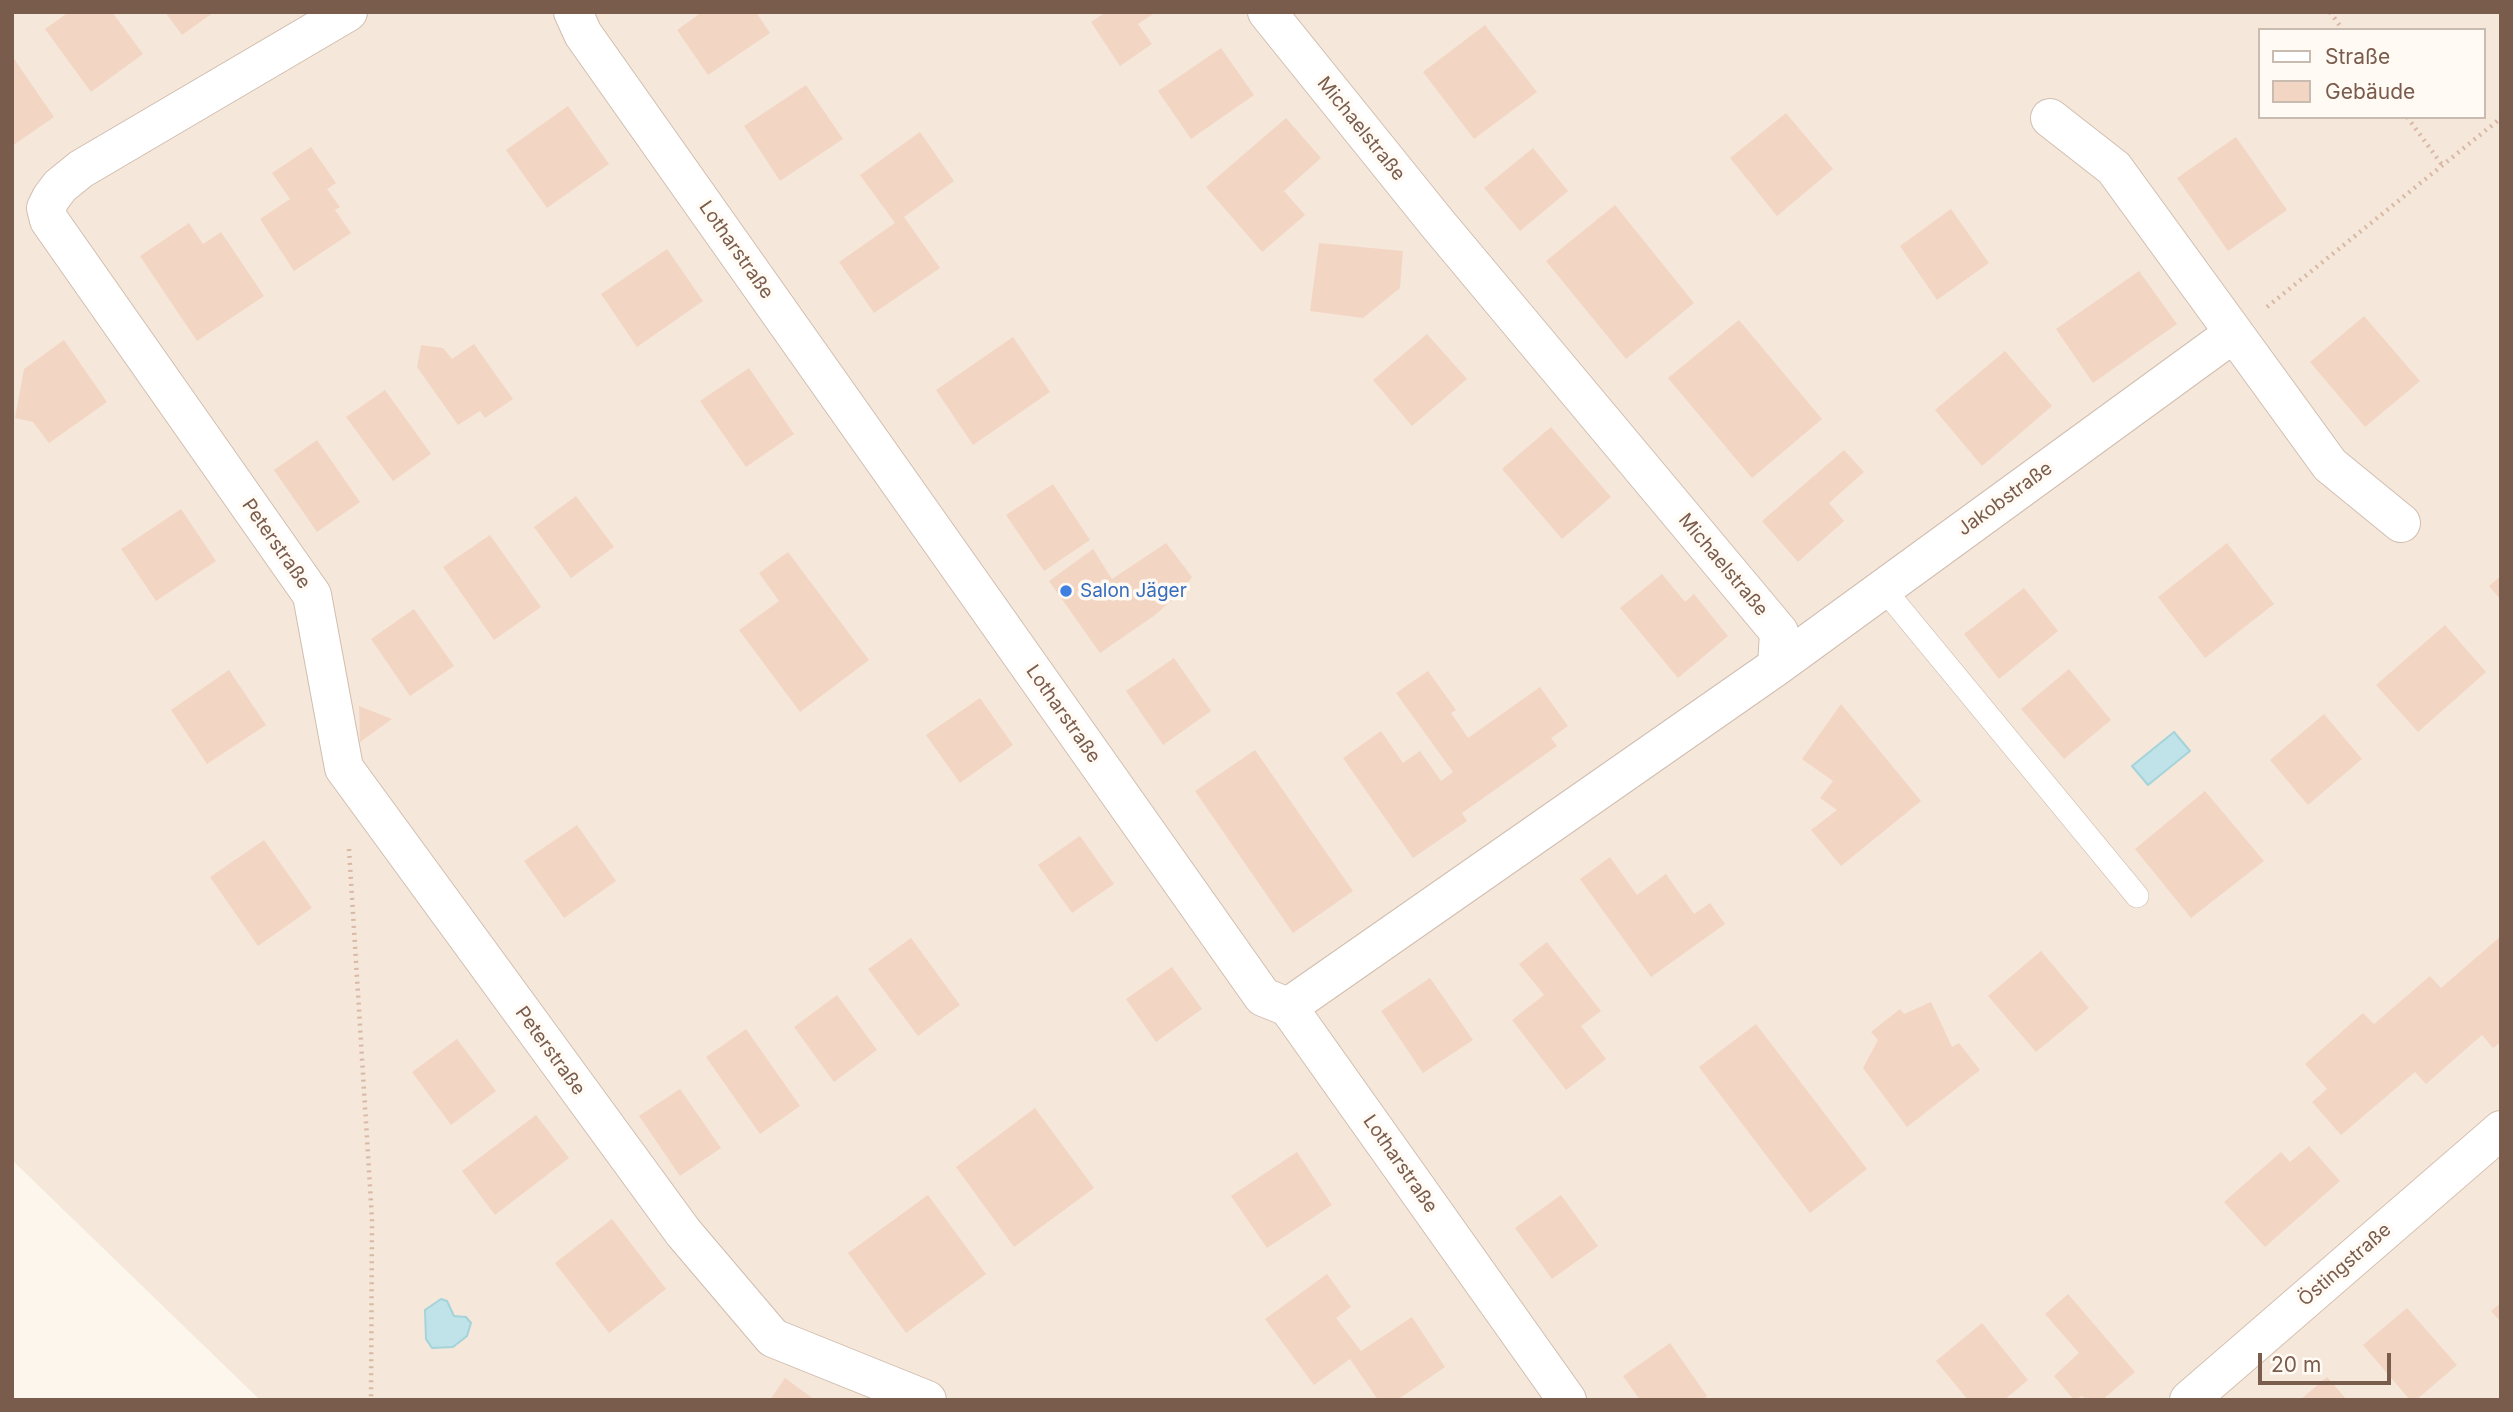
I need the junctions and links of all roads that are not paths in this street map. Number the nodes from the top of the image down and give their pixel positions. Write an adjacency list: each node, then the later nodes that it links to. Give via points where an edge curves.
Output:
1 (348, 12): 12 (street, Peterstraße, via 81,169 51,198 46,208 49,220 312,595 344,768 683,1232 773,1338)
2 (573, 12): 10 (street, Lotharstraße, via 583,34 1263,997)
3 (1267, 12): 8 (street, Michaelstraße, via 1779,632)
4 (2050, 118): 5 (street, via 2113,168)
5 (2235, 333): 6 (street, via 2330,465); 7 (street, Jakobstraße)
6 (2402, 523)
7 (1883, 588): 8 (street, Jakobstraße); 9 (lane)
8 (1777, 666): 10 (street)
9 (2137, 896)
10 (1288, 1007): 13 (street, Lotharstraße)
11 (2501, 1130): 14 (street, Östingstraße)
12 (927, 1400)
13 (1567, 1400)
14 (2189, 1400)

